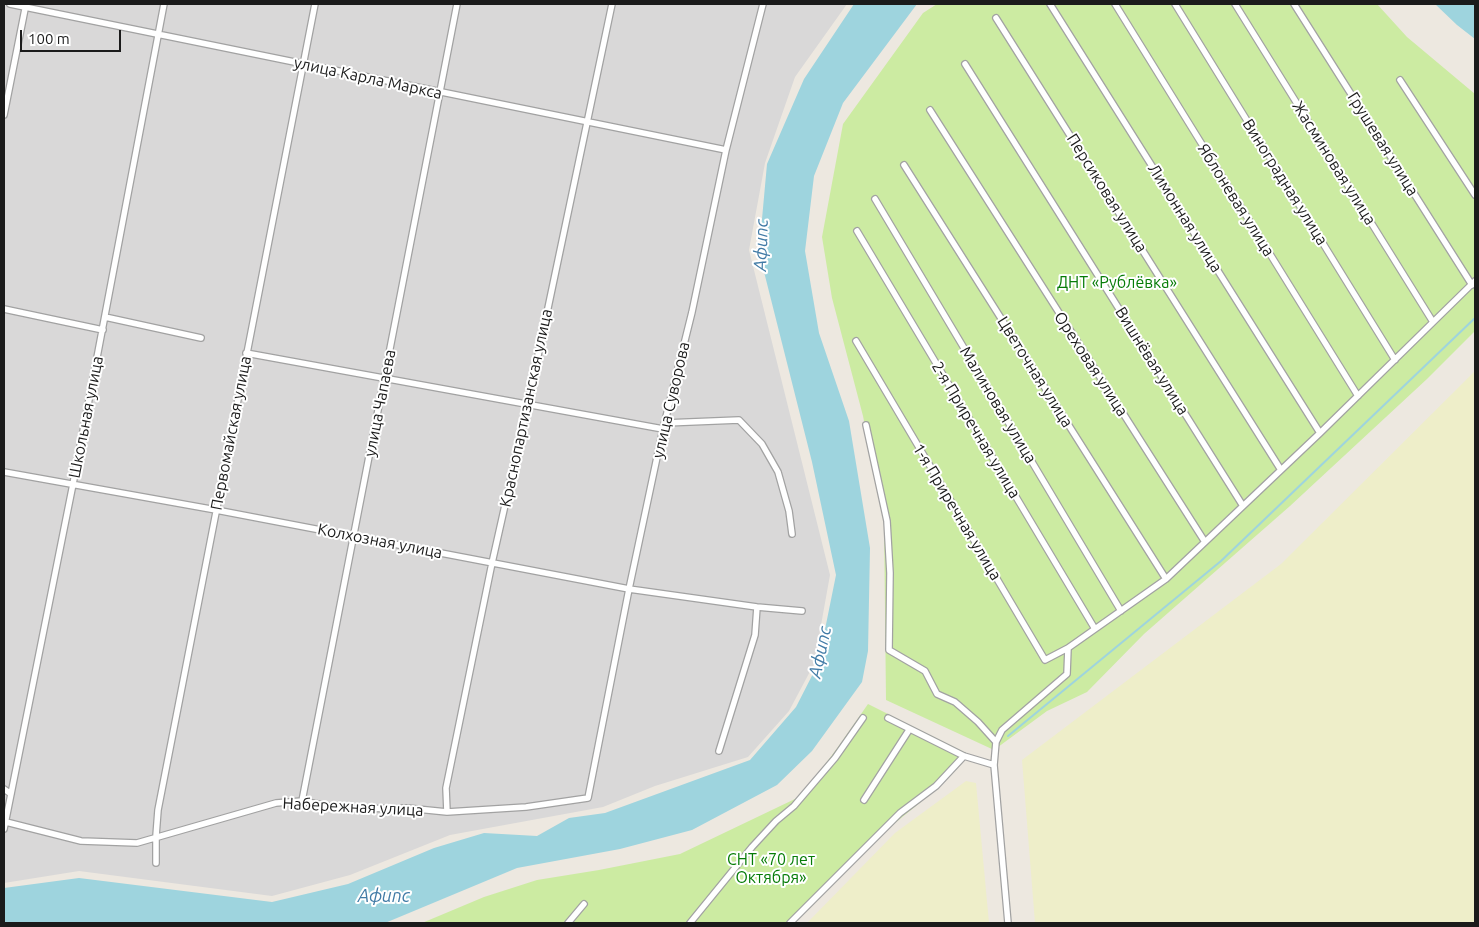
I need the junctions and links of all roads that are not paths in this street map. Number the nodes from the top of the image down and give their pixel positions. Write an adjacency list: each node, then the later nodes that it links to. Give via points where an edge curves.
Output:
1 (10, 4): 12 (street, улица Карла Маркса)
2 (164, 4): 14 (street, Школьная улица)
3 (315, 4): 15 (street, Первомайская улица)
4 (457, 4): 18 (street, улица Чапаева)
5 (612, 4): 21 (street, Краснопартизанская улица)
6 (762, 4): 22 (street, улица Суворова)
7 (1050, 4): 41 (street, Лимонная улица)
8 (1115, 4): 37 (street, Яблоневая улица)
9 (1175, 4): 35 (street, Виноградная улица)
10 (1235, 4): 30 (street, Жасминовая улица)
11 (1294, 4): 27 (street, Грушевая улица)
12 (26, 5): 14 (street, улица Карла Маркса); 20 (street)
13 (996, 18): 42 (street, Персиковая улица)
14 (159, 34): 15 (street, улица Карла Маркса); 29 (street, Школьная улица)
15 (303, 64): 18 (street, улица Карла Маркса); 34 (street, Первомайская улица)
16 (965, 64): 45 (street, Вишнёвая улица)
17 (1400, 80): 24 (street)
18 (439, 92): 21 (street, улица Карла Маркса); 36 (street, улица Чапаева)
19 (930, 110): 49 (street, Ореховая улица)
20 (4, 115)
21 (587, 122): 22 (street, улица Карла Маркса); 38 (street, Краснопартизанская улица)
22 (726, 150): 40 (street, улица Суворова)
23 (904, 166): 51 (street, Цветочная улица)
24 (1475, 195)
25 (875, 199): 55 (street, Малиновая улица)
26 (857, 231): 56 (street, 2-я Приречная улица)
27 (1473, 283): 30 (street)
28 (4, 309): 31 (street)
29 (104, 318): 31 (street, Школьная улица); 32 (street)
30 (1433, 322): 35 (street)
31 (102, 330): 44 (street, Школьная улица)
32 (201, 338)
33 (856, 341): 57 (street, 1-я Приречная улица, via 1045,660)
34 (246, 353): 36 (street); 46 (street, Первомайская улица)
35 (1395, 360): 37 (street)
36 (384, 378): 38 (street); 48 (street, улица Чапаева)
37 (1358, 396): 41 (street)
38 (528, 403): 40 (street); 50 (street, Краснопартизанская улица)
39 (866, 425): 61 (street, via 887,521 889,650 925,671 937,694 955,702)
40 (664, 426): 47 (street, via 739,420 762,444 778,472); 52 (street, улица Суворова)
41 (1320, 433): 42 (street)
42 (1281, 470): 45 (street)
43 (4, 472): 44 (street, Колхозная улица)
44 (73, 484): 46 (street, Колхозная улица); 66 (street, Школьная улица)
45 (1243, 506): 49 (street)
46 (216, 510): 48 (street, Колхозная улица); 73 (street, Первомайская улица, via 158,810)
47 (792, 534)
48 (355, 537): 50 (street, Колхозная улица); 69 (street, улица Чапаева)
49 (1205, 542): 51 (street)
50 (492, 563): 52 (street, Колхозная улица); 70 (street, Краснопартизанская улица, via 446,788)
51 (1166, 578): 55 (street)
52 (629, 589): 53 (street, Колхозная улица); 67 (street, улица Суворова)
53 (757, 607): 54 (street, Колхозная улица); 62 (street, via 755,635)
54 (802, 611)
55 (1121, 611): 56 (street)
56 (1095, 630): 57 (street)
57 (1068, 648): 61 (street, via 1067,674 1002,730)
58 (863, 718): 77 (street, via 835,758 794,806 752,847)
59 (888, 718): 60 (street)
60 (909, 730): 63 (street); 68 (street)
61 (996, 742): 64 (street)
62 (719, 751)
63 (964, 756): 64 (street); 78 (street, via 936,786 900,813)
64 (994, 765): 79 (street)
65 (4, 789): 66 (street)
66 (11, 794): 71 (street, Школьная улица)
67 (588, 798): 70 (street, Набережная улица, via 526,807)
68 (864, 800)
69 (302, 801): 70 (street, Набережная улица, via 344,809 407,808); 73 (street, Набережная улица, via 276,803)
70 (447, 812)
71 (6, 822): 72 (street, Школьная улица); 73 (street, Набережная улица, via 81,841 137,843)
72 (4, 829)
73 (156, 836): 74 (street, Первомайская улица)
74 (156, 862)
75 (584, 904): 76 (street)
76 (568, 923)
77 (690, 923)
78 (790, 923)
79 (1008, 923)

